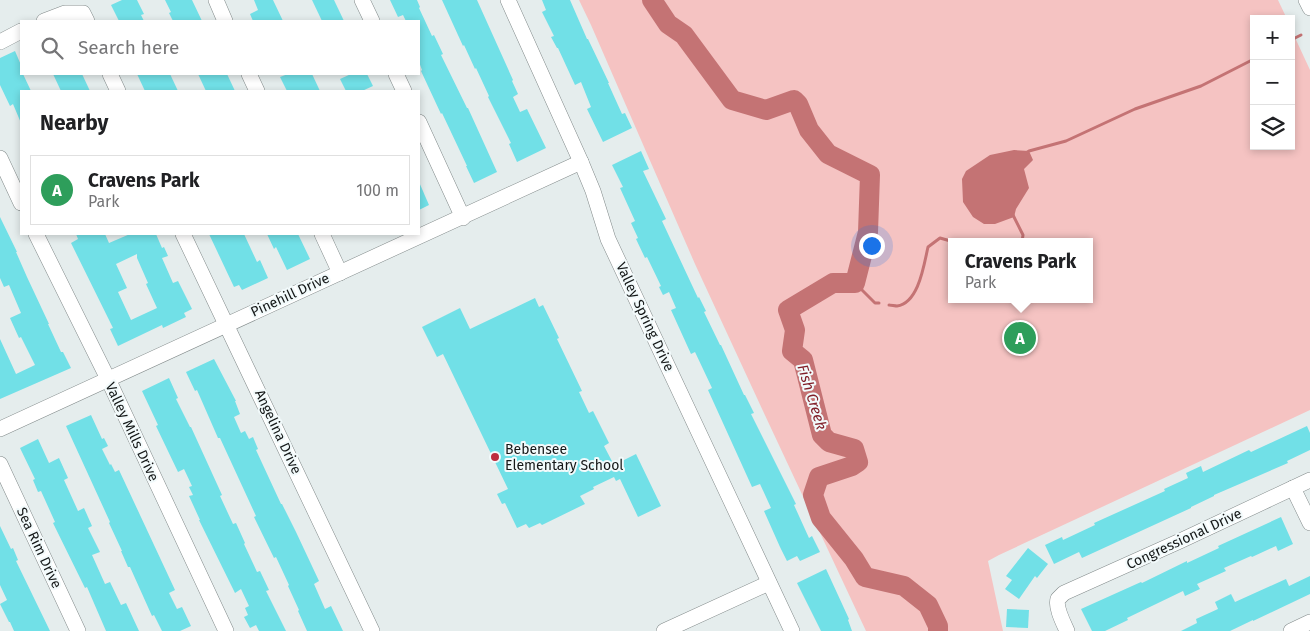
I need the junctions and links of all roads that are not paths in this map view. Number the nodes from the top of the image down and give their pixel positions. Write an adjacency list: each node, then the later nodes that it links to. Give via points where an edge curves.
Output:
1 (216, 0): 8 (street)
2 (362, 0): 9 (street)
3 (508, 0): 20 (street, Valley Spring Drive)
4 (1306, 0): 5 (street)
5 (1310, 8)
6 (85, 17): 7 (street, via 65,13)
7 (47, 20)
8 (225, 20)
9 (372, 20)
10 (20, 32): 11 (street)
11 (0, 42)
12 (110, 75): 15 (street)
13 (249, 75): 16 (street)
14 (396, 75): 17 (street)
15 (118, 90)
16 (257, 90)
17 (404, 90)
18 (420, 124): 22 (street)
19 (0, 158): 21 (street)
20 (581, 162): 22 (street, Pinehill Drive); 34 (street, Valley Spring Drive, via 608,239)
21 (20, 201)
22 (463, 218): 26 (street, Pinehill Drive)
23 (36, 235): 28 (street, Valley Mills Drive)
24 (183, 235): 27 (street, Angelina Drive)
25 (322, 235): 26 (street)
26 (340, 272): 27 (street, Pinehill Drive)
27 (227, 325): 28 (street, Pinehill Drive); 38 (street, Angelina Drive)
28 (108, 379): 29 (street, Pinehill Drive); 37 (street, Valley Mills Drive)
29 (0, 429)
30 (0, 464): 36 (street, Sea Rim Drive)
31 (1310, 480): 32 (street, Congressional Drive)
32 (1293, 488): 33 (street); 41 (street, Congressional Drive, via 1064,593 1058,599 1058,606)
33 (1310, 523)
34 (769, 582): 39 (street); 40 (street, Valley Spring Drive)
35 (1310, 622): 42 (street)
36 (78, 631)
37 (226, 631)
38 (372, 631)
39 (664, 631)
40 (792, 631)
41 (1067, 631)
42 (1291, 631)

